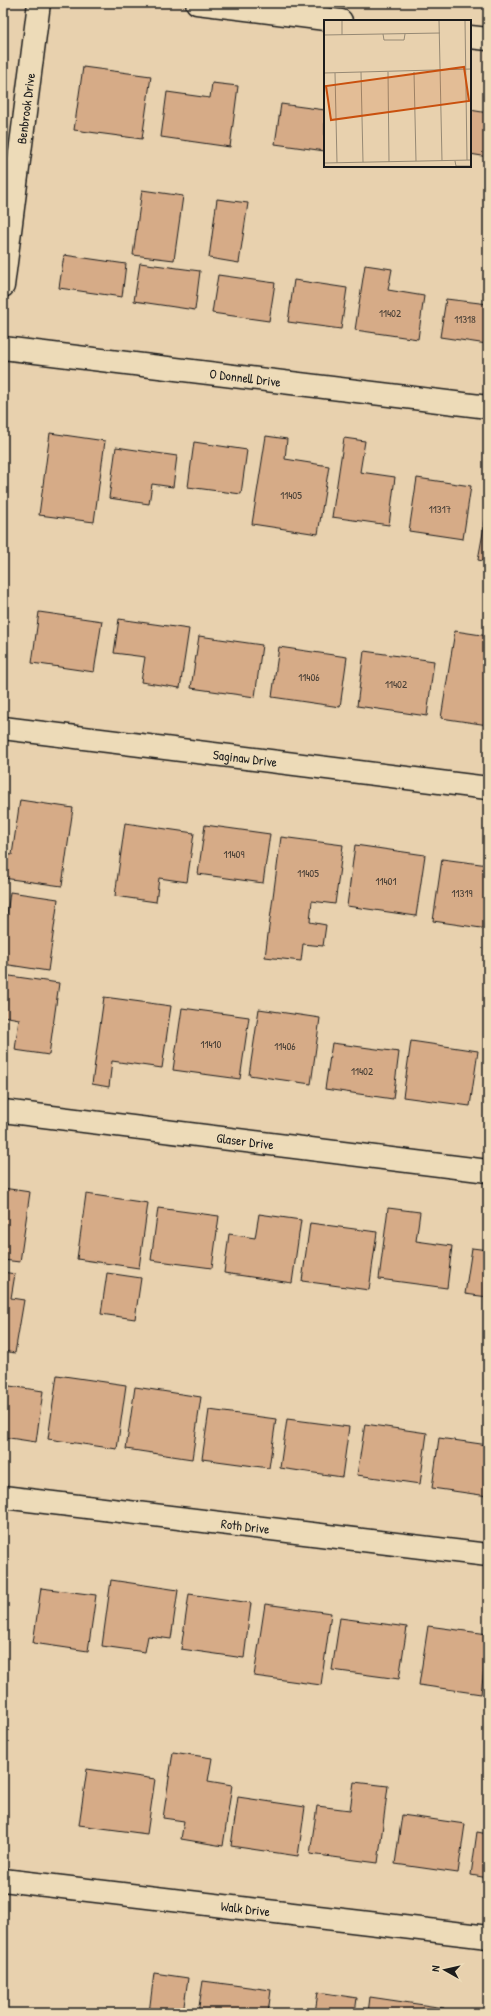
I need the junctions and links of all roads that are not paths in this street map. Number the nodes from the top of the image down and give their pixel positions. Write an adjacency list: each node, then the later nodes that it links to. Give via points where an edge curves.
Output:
1 (39, 3): 6 (street, Benbrook Drive)
2 (197, 3): 3 (street)
3 (333, 20)
4 (471, 37): 5 (street)
5 (488, 39)
6 (3, 286)
7 (3, 348): 8 (street, O Donnell Drive)
8 (488, 407)
9 (3, 728): 10 (street, Saginaw Drive)
10 (488, 788)
11 (3, 1111): 12 (street, Glaser Drive)
12 (488, 1171)
13 (3, 1497): 14 (street, Roth Drive)
14 (488, 1555)
15 (3, 1880): 16 (street, Walk Drive)
16 (488, 1936)

